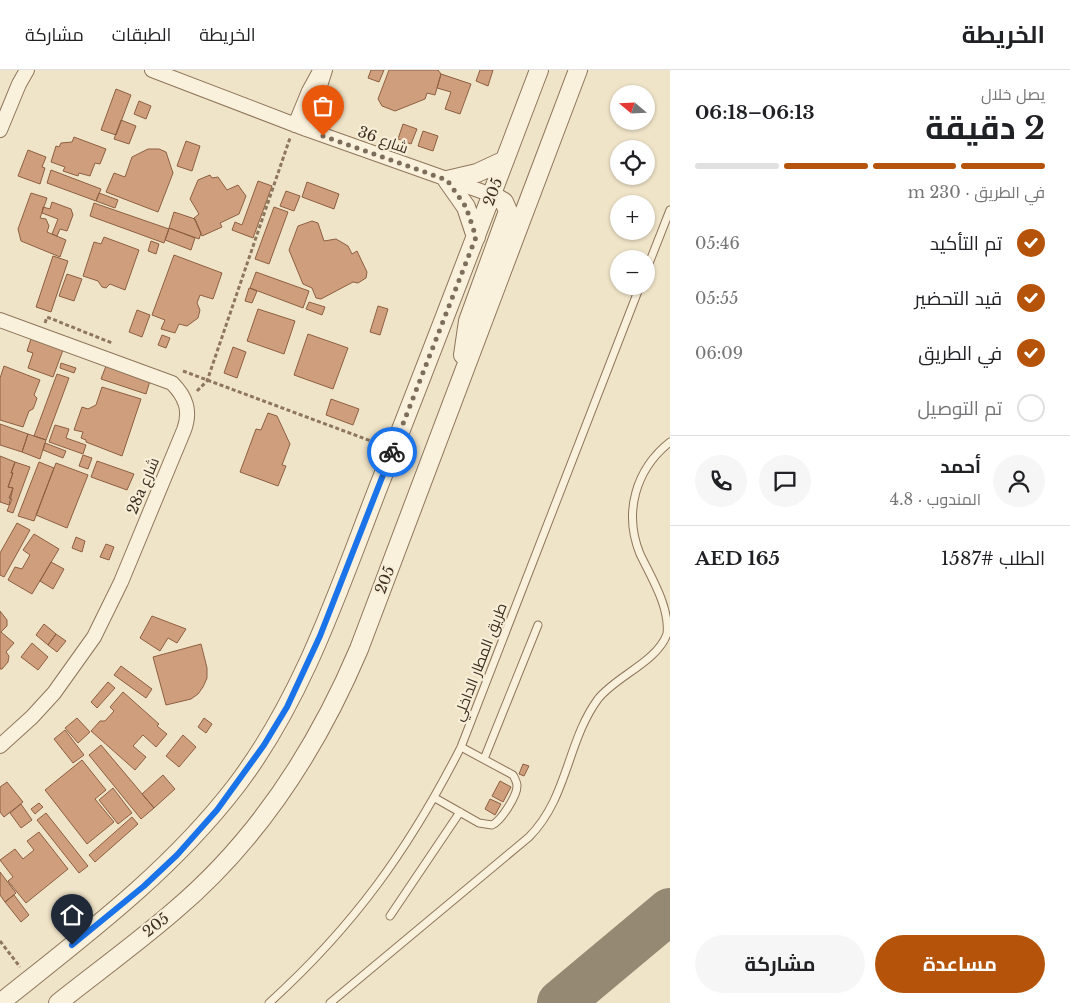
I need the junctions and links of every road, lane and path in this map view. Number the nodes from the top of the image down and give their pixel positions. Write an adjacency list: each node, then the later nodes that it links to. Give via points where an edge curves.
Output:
1 (27, 70): 7 (street)
2 (152, 70): 8 (street, شارع 36)
3 (320, 70): 8 (street, via 309,91)
4 (325, 70): 8 (street)
5 (539, 70): 10 (street, 205)
6 (578, 70): 21 (street, 205)
7 (20, 77): 9 (street)
8 (300, 127): 11 (street, شارع 36); 22 (path)
9 (0, 130)
10 (505, 160): 11 (street, via 477,173); 12 (street, 205)
11 (447, 180): 12 (street, شارع 36); 14 (street, via 466,207)
12 (492, 195): 14 (street, 205); 21 (street, via 504,202 508,211 468,321)
13 (670, 210): 15 (lane)
14 (476, 237): 25 (street, 205)
15 (654, 250)
16 (637, 295): 29 (lane, طريق المطار الداخلي)
17 (0, 320): 18 (street)
18 (41, 335): 19 (path, via 47,317); 23 (street, via 172,383)
19 (118, 345)
20 (180, 370): 22 (path)
21 (463, 376): 37 (street, 205, via 359,649 333,707 305,757 257,824 206,881 175,910)
22 (207, 380): 23 (path); 25 (path)
23 (186, 402): 28 (street, 28a شارع, via 188,411 184,430 98,630 54,693)
24 (670, 442): 26 (lane, via 646,466 638,482 632,518 640,554 665,599)
25 (394, 450): 35 (street, 205, via 312,654 287,707 259,753 207,822 177,855 115,911)
26 (670, 617): 39 (lane, via 668,634 660,645 610,686 590,712 556,798 540,826)
27 (538, 625): 30 (lane)
28 (0, 746)
29 (461, 747): 30 (lane); 31 (lane, طريق المطار الداخلي)
30 (484, 759): 32 (lane, via 513,775 516,791 501,818 492,825 485,826)
31 (435, 798): 32 (lane); 38 (lane, طريق المطار الداخلي, via 378,886 333,941)
32 (460, 812): 33 (lane)
33 (390, 916)
34 (0, 941): 35 (path)
35 (29, 980): 36 (street, 205)
36 (0, 1003)
37 (58, 1003)
38 (269, 1003)
39 (330, 1003)

